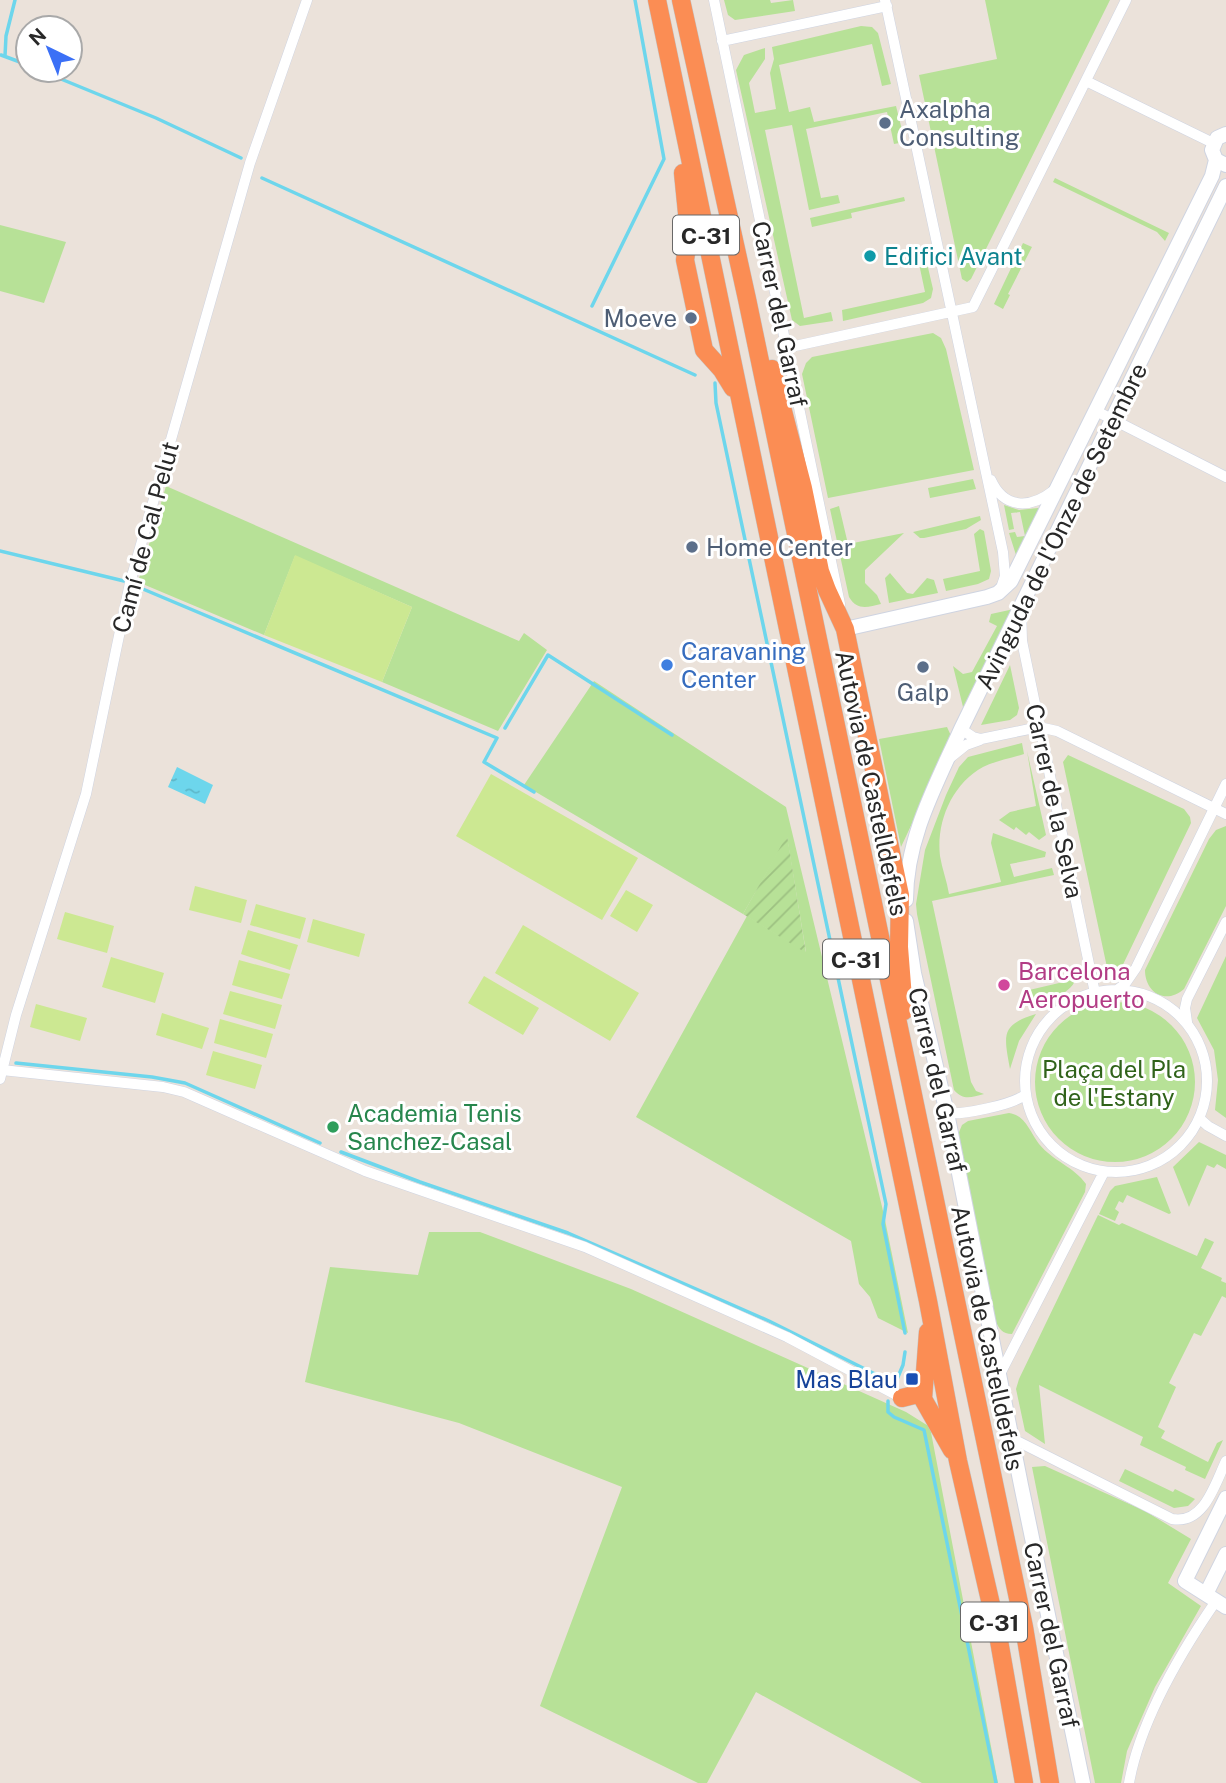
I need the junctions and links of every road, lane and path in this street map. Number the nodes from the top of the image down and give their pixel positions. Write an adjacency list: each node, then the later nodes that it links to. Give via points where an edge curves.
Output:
1 (307, 0): 39 (street, Camí de Cal Pelut, via 250,163 134,570 86,794)
2 (657, 0): 8 (highway, Autovia de Castelldefels / C-31)
3 (681, 0): 14 (highway, Autovia de Castelldefels / C-31)
4 (714, 0): 7 (street, Carrer del Garraf)
5 (1126, 0): 9 (street)
6 (886, 3): 7 (street); 15 (street)
7 (722, 41): 16 (street, Carrer del Garraf)
8 (670, 66): 17 (highway, Autovia de Castelldefels / C-31); 17 (highway, via 689,233 685,260 696,313 704,350 727,377)
9 (1086, 81): 11 (street); 15 (street, via 973,307)
10 (1226, 134): 11 (main road)
11 (1213, 143): 12 (main road, via 1212,153)
12 (1221, 163): 18 (main road, Avinguda de l'Onze de Setembre)
13 (1226, 186): 19 (main road, Avinguda de l'Onze de Setembre)
14 (747, 299): 25 (highway, via 773,372 820,571); 40 (highway, Autovia de Castelldefels / C-31)
15 (953, 312): 16 (street); 20 (street)
16 (786, 348): 25 (street, Carrer del Garraf)
17 (742, 405): 46 (highway, Autovia de Castelldefels / C-31)
18 (1096, 411): 19 (street); 22 (main road, Avinguda de l'Onze de Setembre)
19 (1111, 421): 21 (street); 24 (main road, Avinguda de l'Onze de Setembre)
20 (985, 470): 22 (street, via 997,491 1018,503 1037,502); 23 (street, via 1006,570)
21 (1226, 477)
22 (1059, 486): 23 (main road, Avinguda de l'Onze de Setembre, via 1018,569)
23 (1003, 589): 25 (main road, via 945,608)
24 (1021, 608): 26 (street, Carrer de la Selva, via 1022,641); 27 (main road, Avinguda de l'Onze de Setembre)
25 (845, 629): 34 (highway)
26 (1039, 727): 28 (street); 31 (street, via 1057,731); 37 (street, Carrer de la Selva)
27 (961, 729): 28 (street); 29 (main road, Avinguda de l'Onze de Setembre)
28 (981, 739): 29 (street)
29 (947, 759): 33 (main road, Avinguda de l'Onze de Setembre, via 920,819)
30 (1226, 784): 31 (street)
31 (1214, 808): 32 (street); 36 (street, via 1136,968)
32 (1226, 814)
33 (907, 870): 34 (highway); 42 (main road, Carrer del Garraf, via 908,941)
34 (900, 895): 40 (highway)
35 (1226, 922): 38 (street, via 1187,999)
36 (1117, 990): 37 (street); 38 (street, via 1151,998)
37 (1095, 993): 41 (street, via 1074,1000 1044,1025 1025,1068)
38 (1188, 1026): 43 (street, via 1205,1061 1207,1087)
39 (1, 1075): 49 (street, via 184,1092 365,1171 585,1247 787,1338)
40 (910, 1091): 58 (highway, Autovia de Castelldefels / C-31, via 1024,1627)
41 (1024, 1095): 42 (street, via 1014,1101); 45 (street, via 1038,1129 1057,1152)
42 (947, 1113): 48 (main road, Carrer del Garraf)
43 (1199, 1118): 44 (street); 45 (street, via 1184,1142 1163,1159 1136,1170)
44 (1226, 1136)
45 (1104, 1172): 48 (street)
46 (928, 1301): 47 (highway); 52 (highway, Autovia de Castelldefels / C-31)
47 (925, 1371): 49 (highway, via 914,1395); 50 (highway, via 922,1394)
48 (1000, 1374): 51 (main road, Carrer del Garraf)
49 (902, 1398): 50 (highway)
50 (932, 1419): 52 (highway)
51 (1011, 1438): 53 (street, via 1180,1520 1202,1507); 59 (main road, Carrer del Garraf)
52 (958, 1461): 57 (highway, Autovia de Castelldefels / C-31, via 998,1635)
53 (1226, 1461)
54 (1226, 1498): 56 (main road, via 1185,1581)
55 (1226, 1554): 56 (main road)
56 (1219, 1600): 60 (street, via 1158,1701)
57 (1024, 1783)
58 (1050, 1783)
59 (1083, 1783)
60 (1129, 1783)

